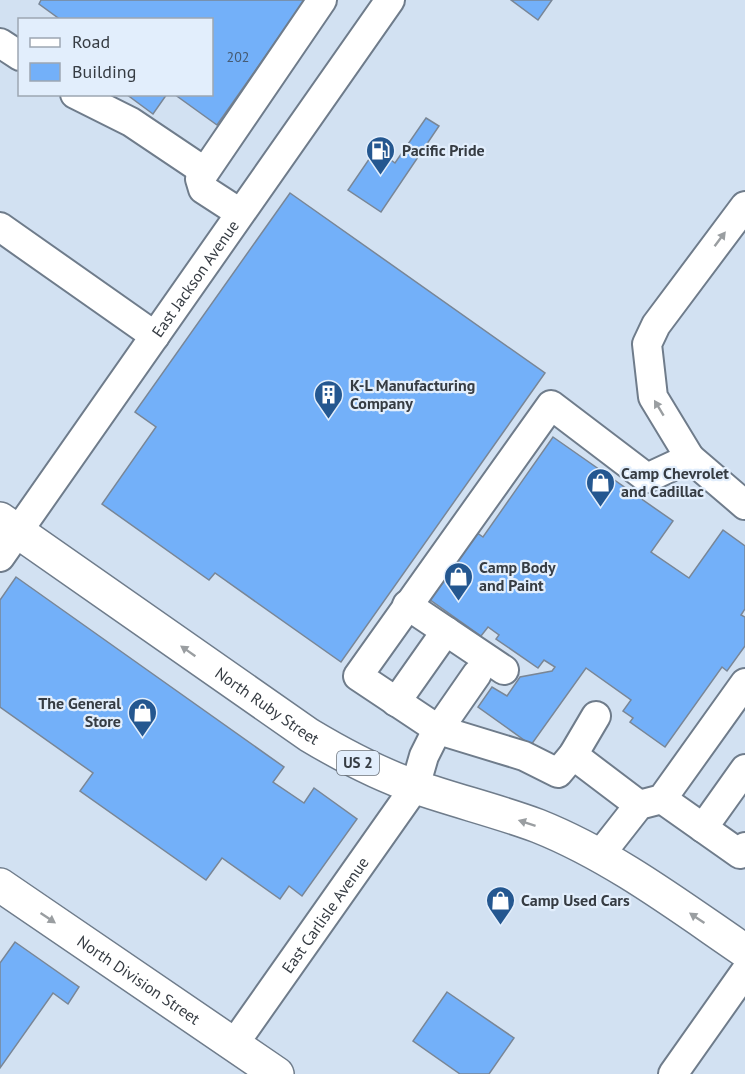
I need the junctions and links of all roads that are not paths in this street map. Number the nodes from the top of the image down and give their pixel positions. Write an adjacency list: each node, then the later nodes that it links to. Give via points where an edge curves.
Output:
1 (322, 0): 6 (street)
2 (390, 0): 8 (street, East Jackson Avenue)
3 (0, 43): 4 (street)
4 (18, 55)
5 (79, 96): 6 (street, via 132,122)
6 (204, 171): 8 (street, via 200,179 203,189)
7 (745, 206): 11 (street, one-way to 7, via 653,397 647,344 656,325)
8 (240, 213): 10 (street, East Jackson Avenue)
9 (0, 227): 10 (street)
10 (155, 336): 13 (street, East Jackson Avenue)
11 (690, 458): 12 (street); 14 (street, via 647,478 551,405)
12 (745, 505)
13 (6, 536): 22 (main road, North Ruby Street / US 2, one-way to 13, via 353,762 309,735)
14 (407, 605): 15 (street); 17 (street, via 358,676)
15 (446, 631): 17 (street); 19 (street, East Carlisle Avenue, via 491,672)
16 (745, 683): 23 (street)
17 (396, 702): 19 (street)
18 (596, 716): 20 (street)
19 (439, 730): 20 (street, via 525,756 558,773); 22 (street, East Carlisle Avenue, via 424,756)
20 (573, 755): 23 (street)
21 (745, 769): 24 (street)
22 (415, 787): 26 (main road, North Ruby Street / US 2, one-way to 22, via 538,826); 30 (street, East Carlisle Avenue)
23 (650, 802): 24 (street); 26 (street)
24 (703, 828): 25 (street, via 740,854)
25 (745, 847)
26 (599, 856): 28 (main road, North Ruby Street / US 2, one-way to 26)
27 (0, 885): 30 (main road, North Division Street, one-way to 30)
28 (745, 951)
29 (745, 972): 31 (street)
30 (253, 1063)
31 (673, 1074)

